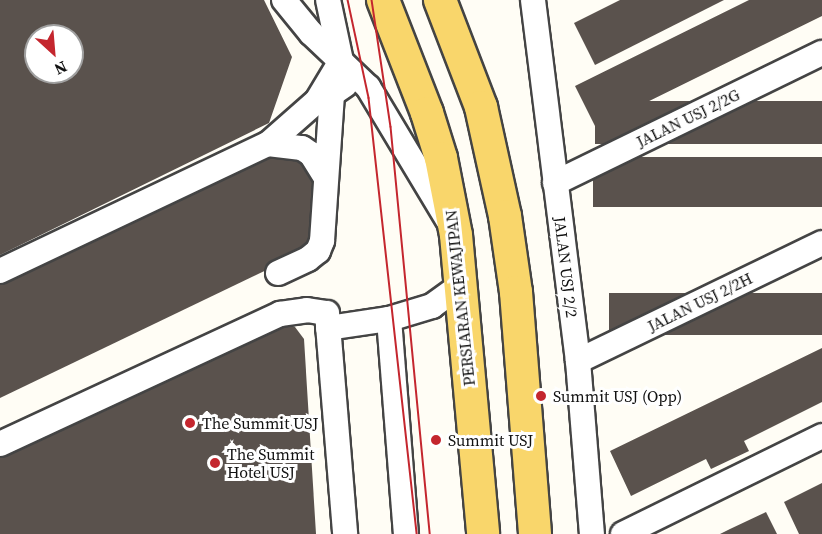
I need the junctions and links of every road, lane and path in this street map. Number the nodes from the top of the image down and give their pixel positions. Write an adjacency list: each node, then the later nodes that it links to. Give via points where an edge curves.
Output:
1 (284, 0): 7 (street)
2 (328, 0): 7 (street)
3 (383, 0): 12 (main road, PERSIARAN KEWAJIPAN, via 427,113)
4 (440, 0): 25 (main road, via 481,107 505,216 516,292)
5 (535, 1): 11 (street, JALAN USJ 2/2)
6 (822, 53): 11 (street, JALAN USJ 2/2G)
7 (341, 61): 8 (street); 9 (street, via 317,100)
8 (380, 104): 10 (street, via 351,84 332,94); 12 (street)
9 (268, 144): 10 (street, via 302,148 311,154); 14 (street)
10 (326, 178): 15 (street, via 318,251)
11 (555, 183): 19 (street, JALAN USJ 2/2)
12 (456, 235): 16 (main road, PERSIARAN KEWAJIPAN)
13 (822, 243): 19 (street, JALAN USJ 2/2H)
14 (0, 271)
15 (278, 273)
16 (461, 285): 17 (street, via 432,306); 24 (main road, PERSIARAN KEWAJIPAN)
17 (389, 319): 18 (street); 23 (street)
18 (328, 328): 21 (street, via 327,314 307,310 280,314); 22 (street)
19 (578, 361): 26 (street, JALAN USJ 2/2)
20 (822, 435): 27 (street)
21 (0, 444)
22 (345, 534)
23 (406, 534)
24 (483, 534)
25 (535, 534)
26 (592, 534)
27 (623, 534)

